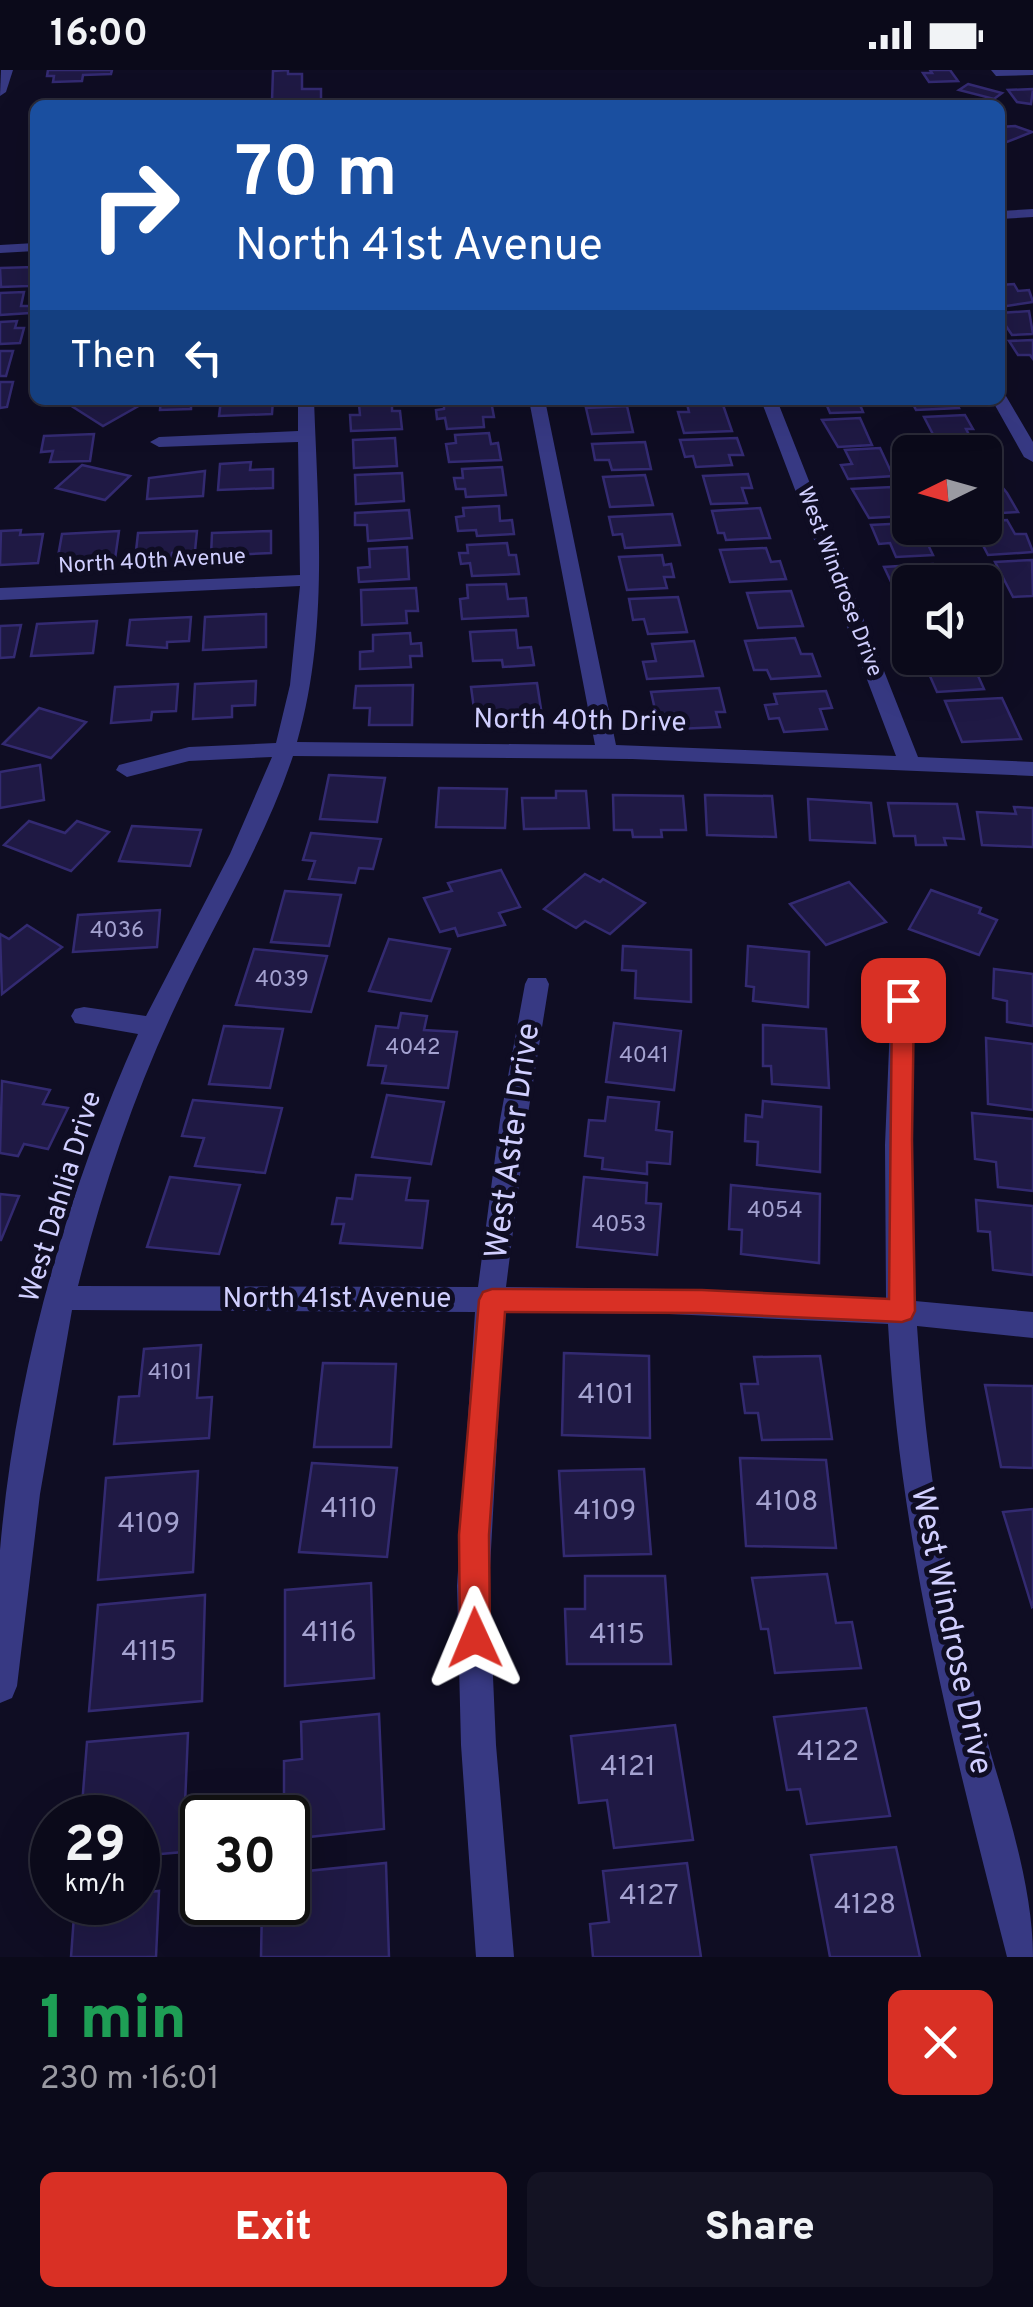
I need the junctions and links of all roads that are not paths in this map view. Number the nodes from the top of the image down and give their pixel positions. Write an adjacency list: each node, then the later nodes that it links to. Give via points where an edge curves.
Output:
1 (7, 70): 4 (street)
2 (1033, 71): 3 (street)
3 (996, 72)
4 (0, 92)
5 (1033, 214): 6 (street)
6 (1005, 215)
7 (30, 247): 8 (street)
8 (0, 249)
9 (306, 405): 13 (street, West Dahlia Drive)
10 (538, 405): 19 (street)
11 (770, 405): 20 (street, West Windrose Drive)
12 (1003, 405): 15 (street)
13 (307, 436): 14 (street); 16 (street, West Dahlia Drive)
14 (159, 442)
15 (1033, 457)
16 (307, 580): 17 (street, North 40th Avenue); 18 (street, West Dahlia Drive, via 304,670)
17 (0, 594)
18 (285, 749): 19 (street, North 40th Drive); 22 (street, North 40th Drive, via 189,754); 26 (street, West Dahlia Drive, via 266,803)
19 (608, 751): 20 (street, North 40th Drive)
20 (910, 764): 21 (street, North 40th Drive)
21 (1033, 769)
22 (127, 770)
23 (537, 984): 28 (street, West Aster Drive)
24 (903, 1000): 29 (street, West Windrose Drive)
25 (84, 1016): 26 (street)
26 (153, 1027): 27 (street, West Dahlia Drive, via 93,1184)
27 (60, 1298): 28 (street, North 41st Avenue); 31 (street, West Dahlia Drive, via 28,1449)
28 (492, 1300): 29 (street, North 41st Avenue); 32 (street, West Aster Drive, via 474,1554 475,1673)
29 (902, 1311): 30 (street, North 41st Avenue); 33 (street, West Windrose Drive, via 933,1583)
30 (1033, 1325)
31 (0, 1685)
32 (495, 1957)
33 (1026, 1957)

